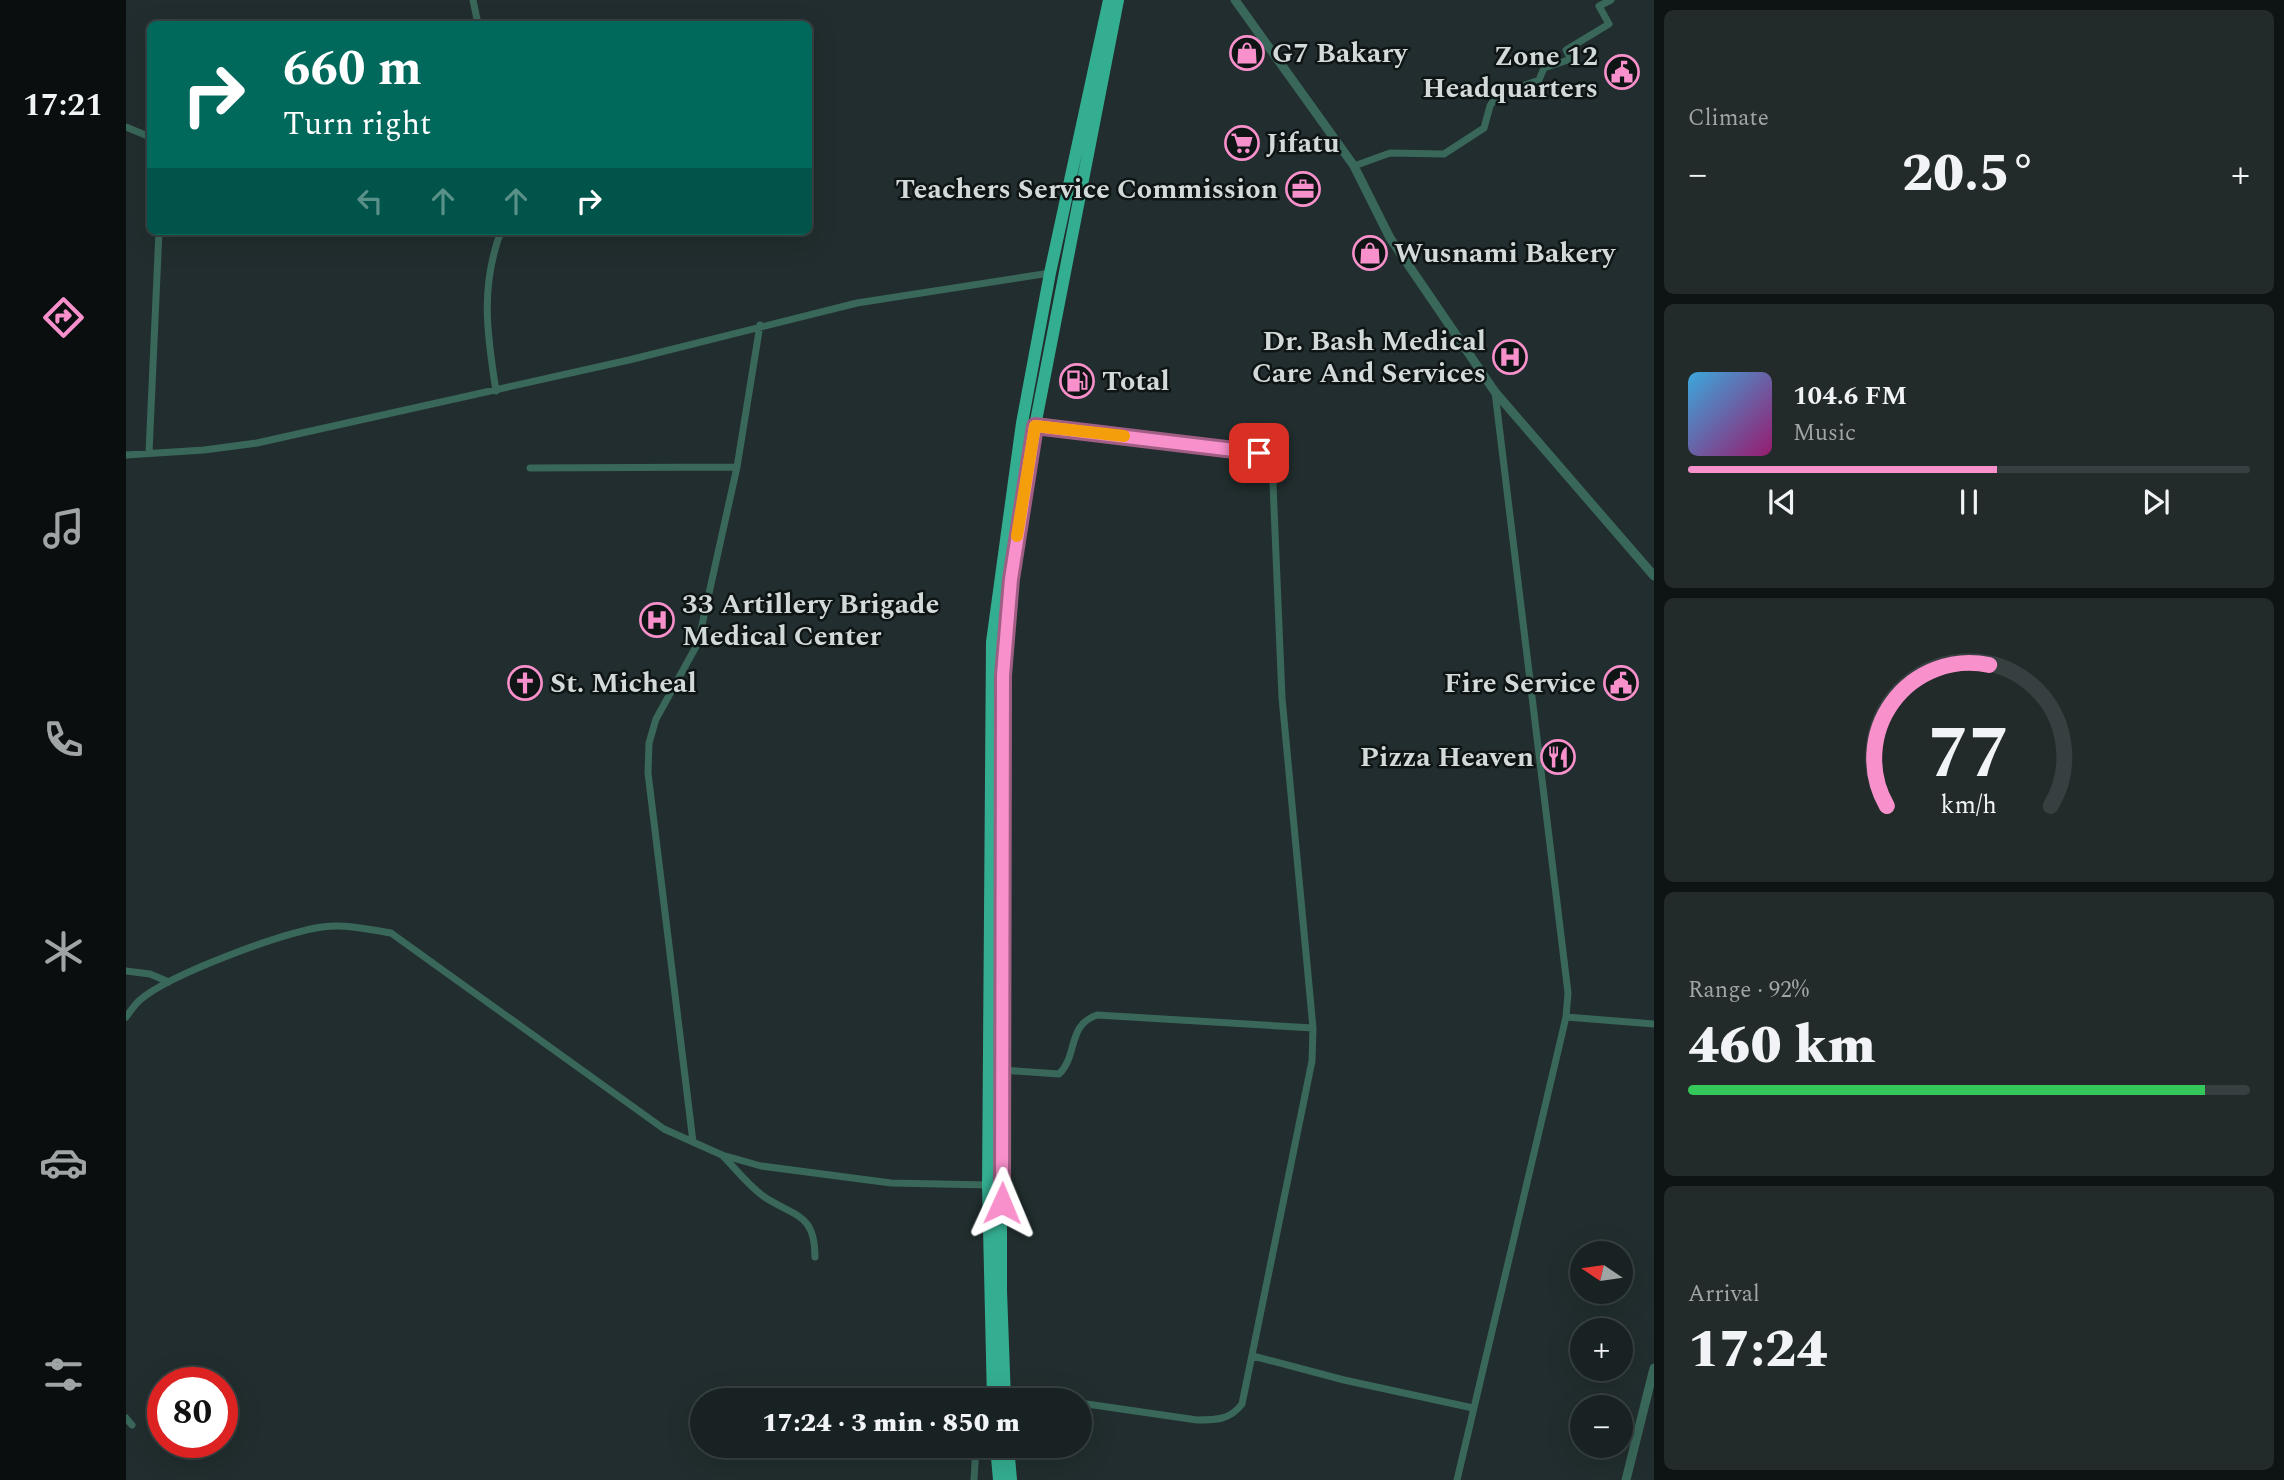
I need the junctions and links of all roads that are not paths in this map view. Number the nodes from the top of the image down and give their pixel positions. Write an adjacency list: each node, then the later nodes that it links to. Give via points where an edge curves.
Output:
1 (473, 0): 6 (street)
2 (1109, 0): 12 (highway)
3 (1118, 0): 16 (highway)
4 (1235, 0): 9 (street)
5 (1611, 0): 9 (street, via 1600,6 1609,24 1566,50 1571,59 1545,68 1539,80 1497,95 1484,128 1465,142 1444,154 1390,153)
6 (477, 21)
7 (126, 127): 8 (street)
8 (147, 136)
9 (1354, 166): 15 (street, via 1390,239)
10 (159, 235): 17 (street)
11 (500, 235): 14 (street, via 488,282 485,322)
12 (1050, 272): 13 (street, via 858,303); 16 (highway)
13 (760, 326): 14 (street); 19 (street)
14 (496, 391): 17 (street, via 257,443)
15 (1495, 392): 21 (street); 26 (street, via 1568,993)
16 (1028, 424): 24 (highway, via 995,751); 28 (street, via 1259,453 1272,460 1282,698)
17 (149, 453): 18 (street)
18 (126, 455)
19 (737, 467): 20 (street); 30 (street, via 698,643 656,719 649,743 648,773)
20 (530, 468)
21 (1654, 576)
22 (126, 971): 23 (street)
23 (169, 982): 25 (street, via 139,1001); 30 (street, via 321,927 391,933 601,1086 664,1129)
24 (996, 1016): 29 (highway); 32 (highway)
25 (126, 1017)
26 (1566, 1017): 27 (street); 40 (street)
27 (1654, 1024)
28 (1313, 1028): 29 (street, via 1097,1016 1078,1029 1059,1074); 36 (street, via 1307,1087)
29 (1002, 1070): 33 (highway)
30 (694, 1142): 31 (street)
31 (722, 1155): 32 (street, via 761,1166 891,1183); 34 (street, via 763,1196 801,1215 815,1241)
32 (988, 1185): 33 (street); 35 (highway)
33 (1002, 1187): 35 (highway)
34 (814, 1257)
35 (996, 1306): 38 (highway)
36 (1253, 1356): 39 (street, via 1242,1405 1234,1414 1217,1420); 40 (street)
37 (1654, 1368): 48 (street)
38 (996, 1388)
39 (1092, 1405)
40 (1473, 1408): 47 (street)
41 (975, 1458): 44 (street)
42 (997, 1458): 45 (highway)
43 (1009, 1458): 46 (highway)
44 (974, 1480)
45 (999, 1480)
46 (1011, 1480)
47 (1457, 1480)
48 (1626, 1480)

